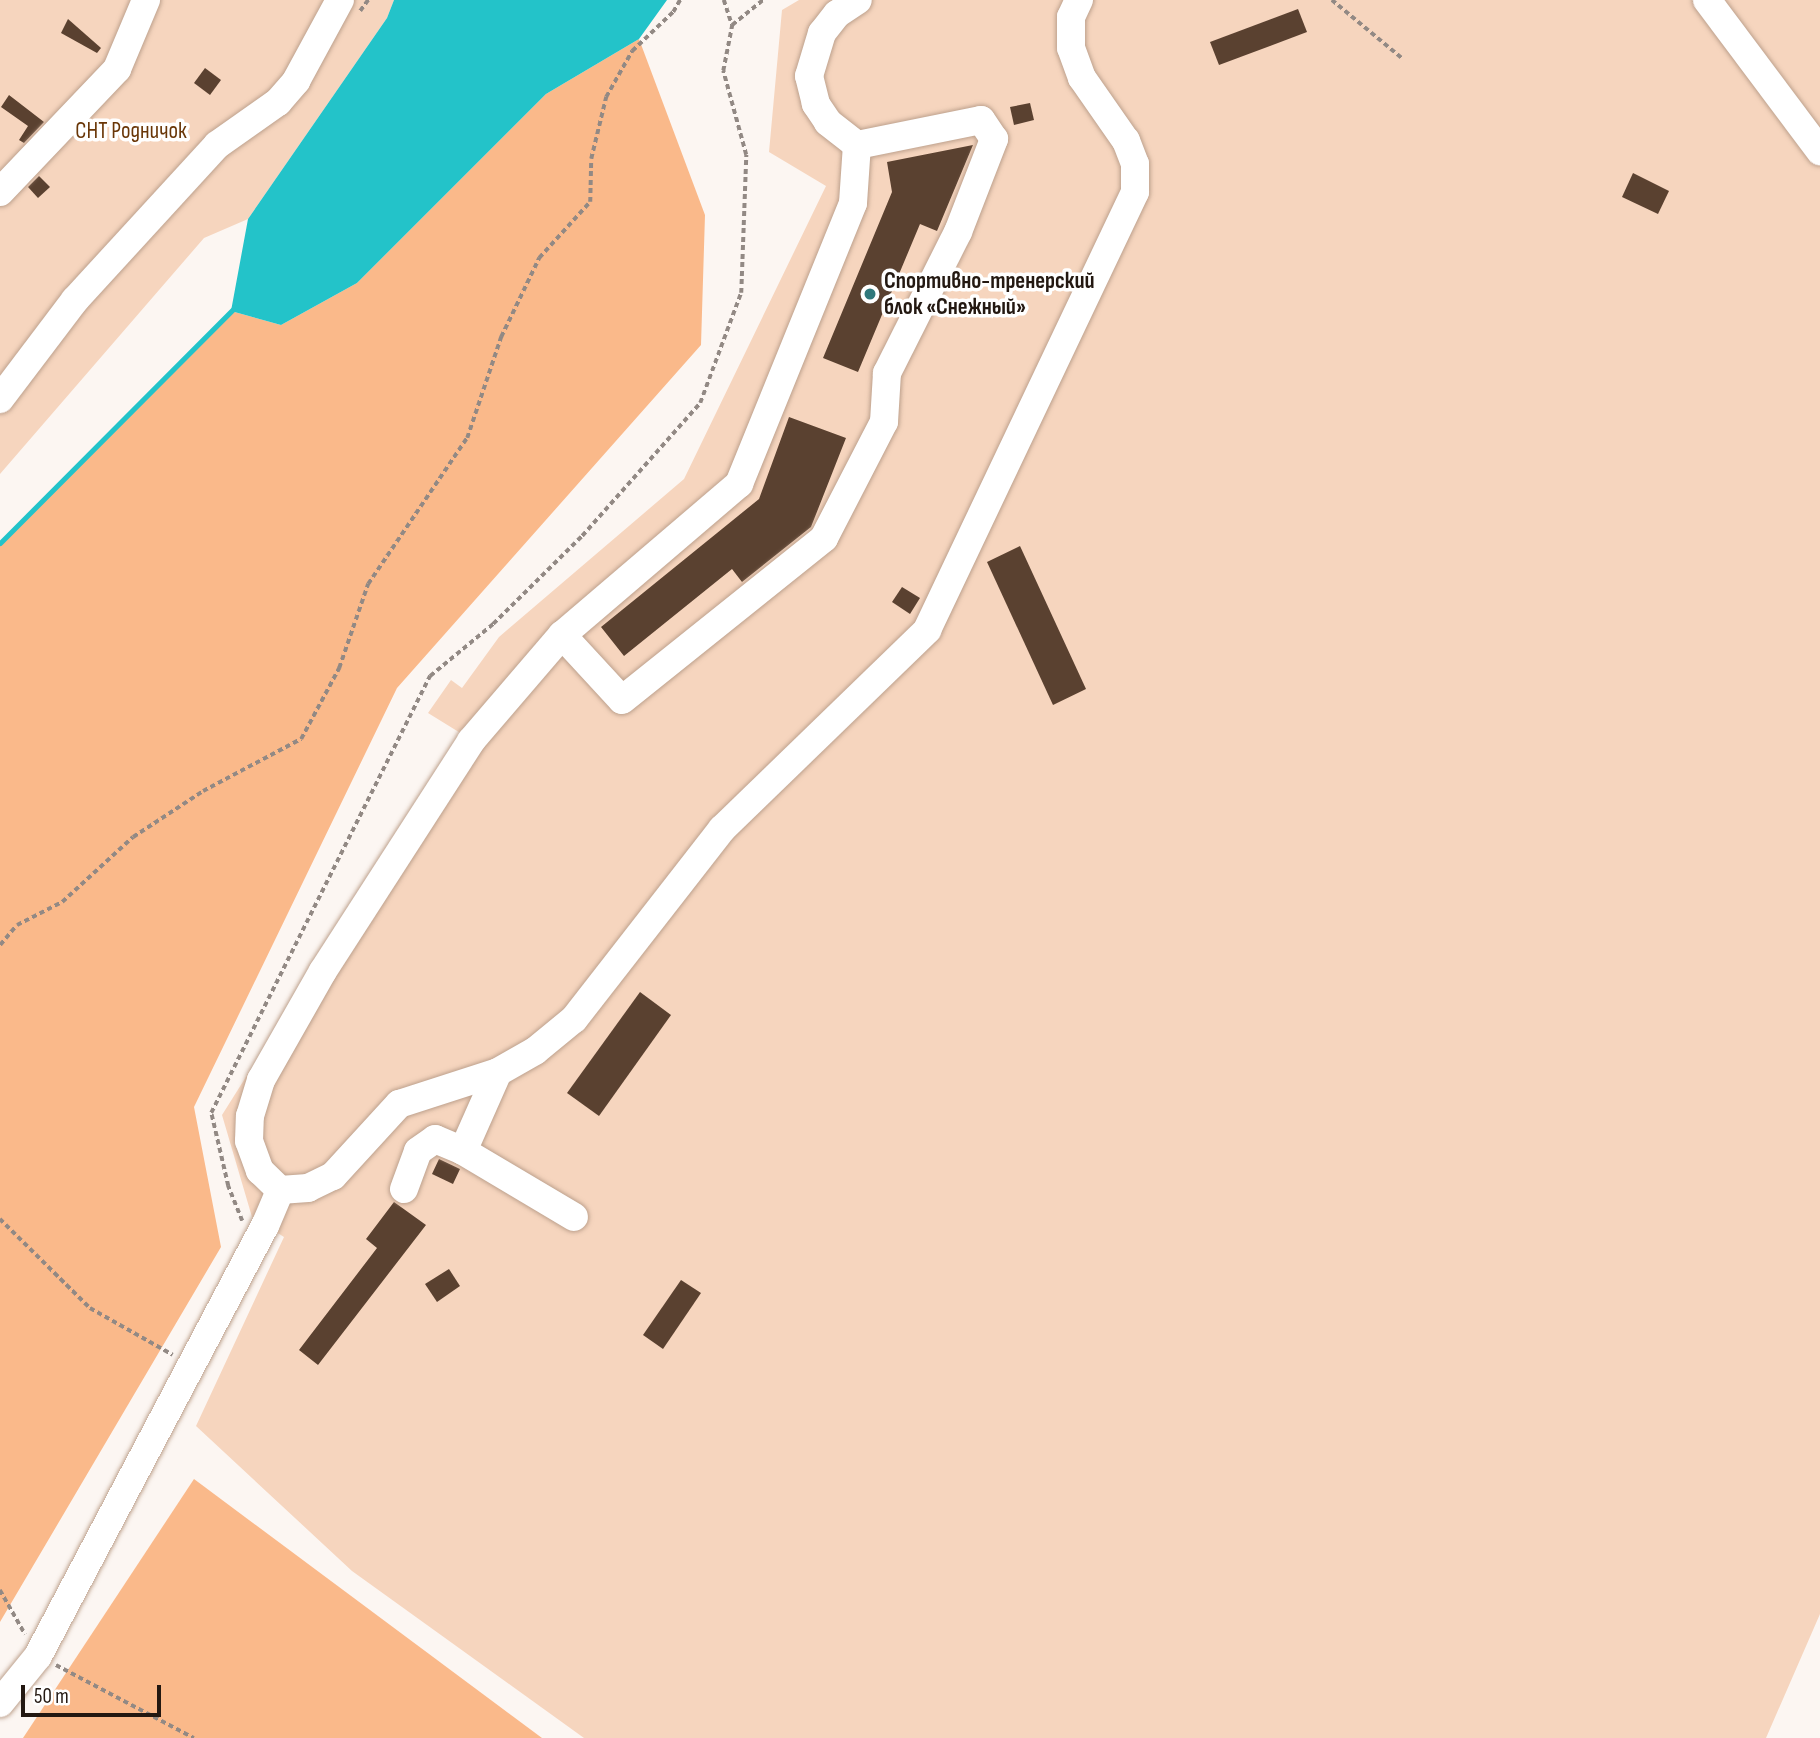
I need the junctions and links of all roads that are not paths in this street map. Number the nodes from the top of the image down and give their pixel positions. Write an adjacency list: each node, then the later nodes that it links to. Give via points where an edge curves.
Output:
1 (145, 0): 8 (street, via 117,69)
2 (858, 0): 6 (street, via 836,14 822,33 809,76 816,104 828,122)
3 (1079, 0): 11 (street, via 1071,17 1071,48 1082,79 1126,141 1135,164 1135,192 928,630 722,829 574,1019 535,1051)
4 (1707, 0): 7 (street)
5 (352, 6): 9 (street, via 278,102 217,145 75,300)
6 (857, 145): 10 (street, via 853,203 739,484); 10 (street, via 981,120 993,139 958,232 887,373 884,422 824,538 622,700)
7 (1820, 151)
8 (0, 192)
9 (0, 398)
10 (562, 635): 14 (street, via 471,741 323,971 261,1080 250,1116 249,1141 260,1171)
11 (498, 1072): 12 (street); 14 (street, via 399,1104 333,1176 308,1188)
12 (463, 1152): 13 (street, via 435,1139 418,1150); 15 (street)
13 (404, 1189)
14 (279, 1190): 16 (street, via 38,1656)
15 (575, 1217)
16 (0, 1703)

